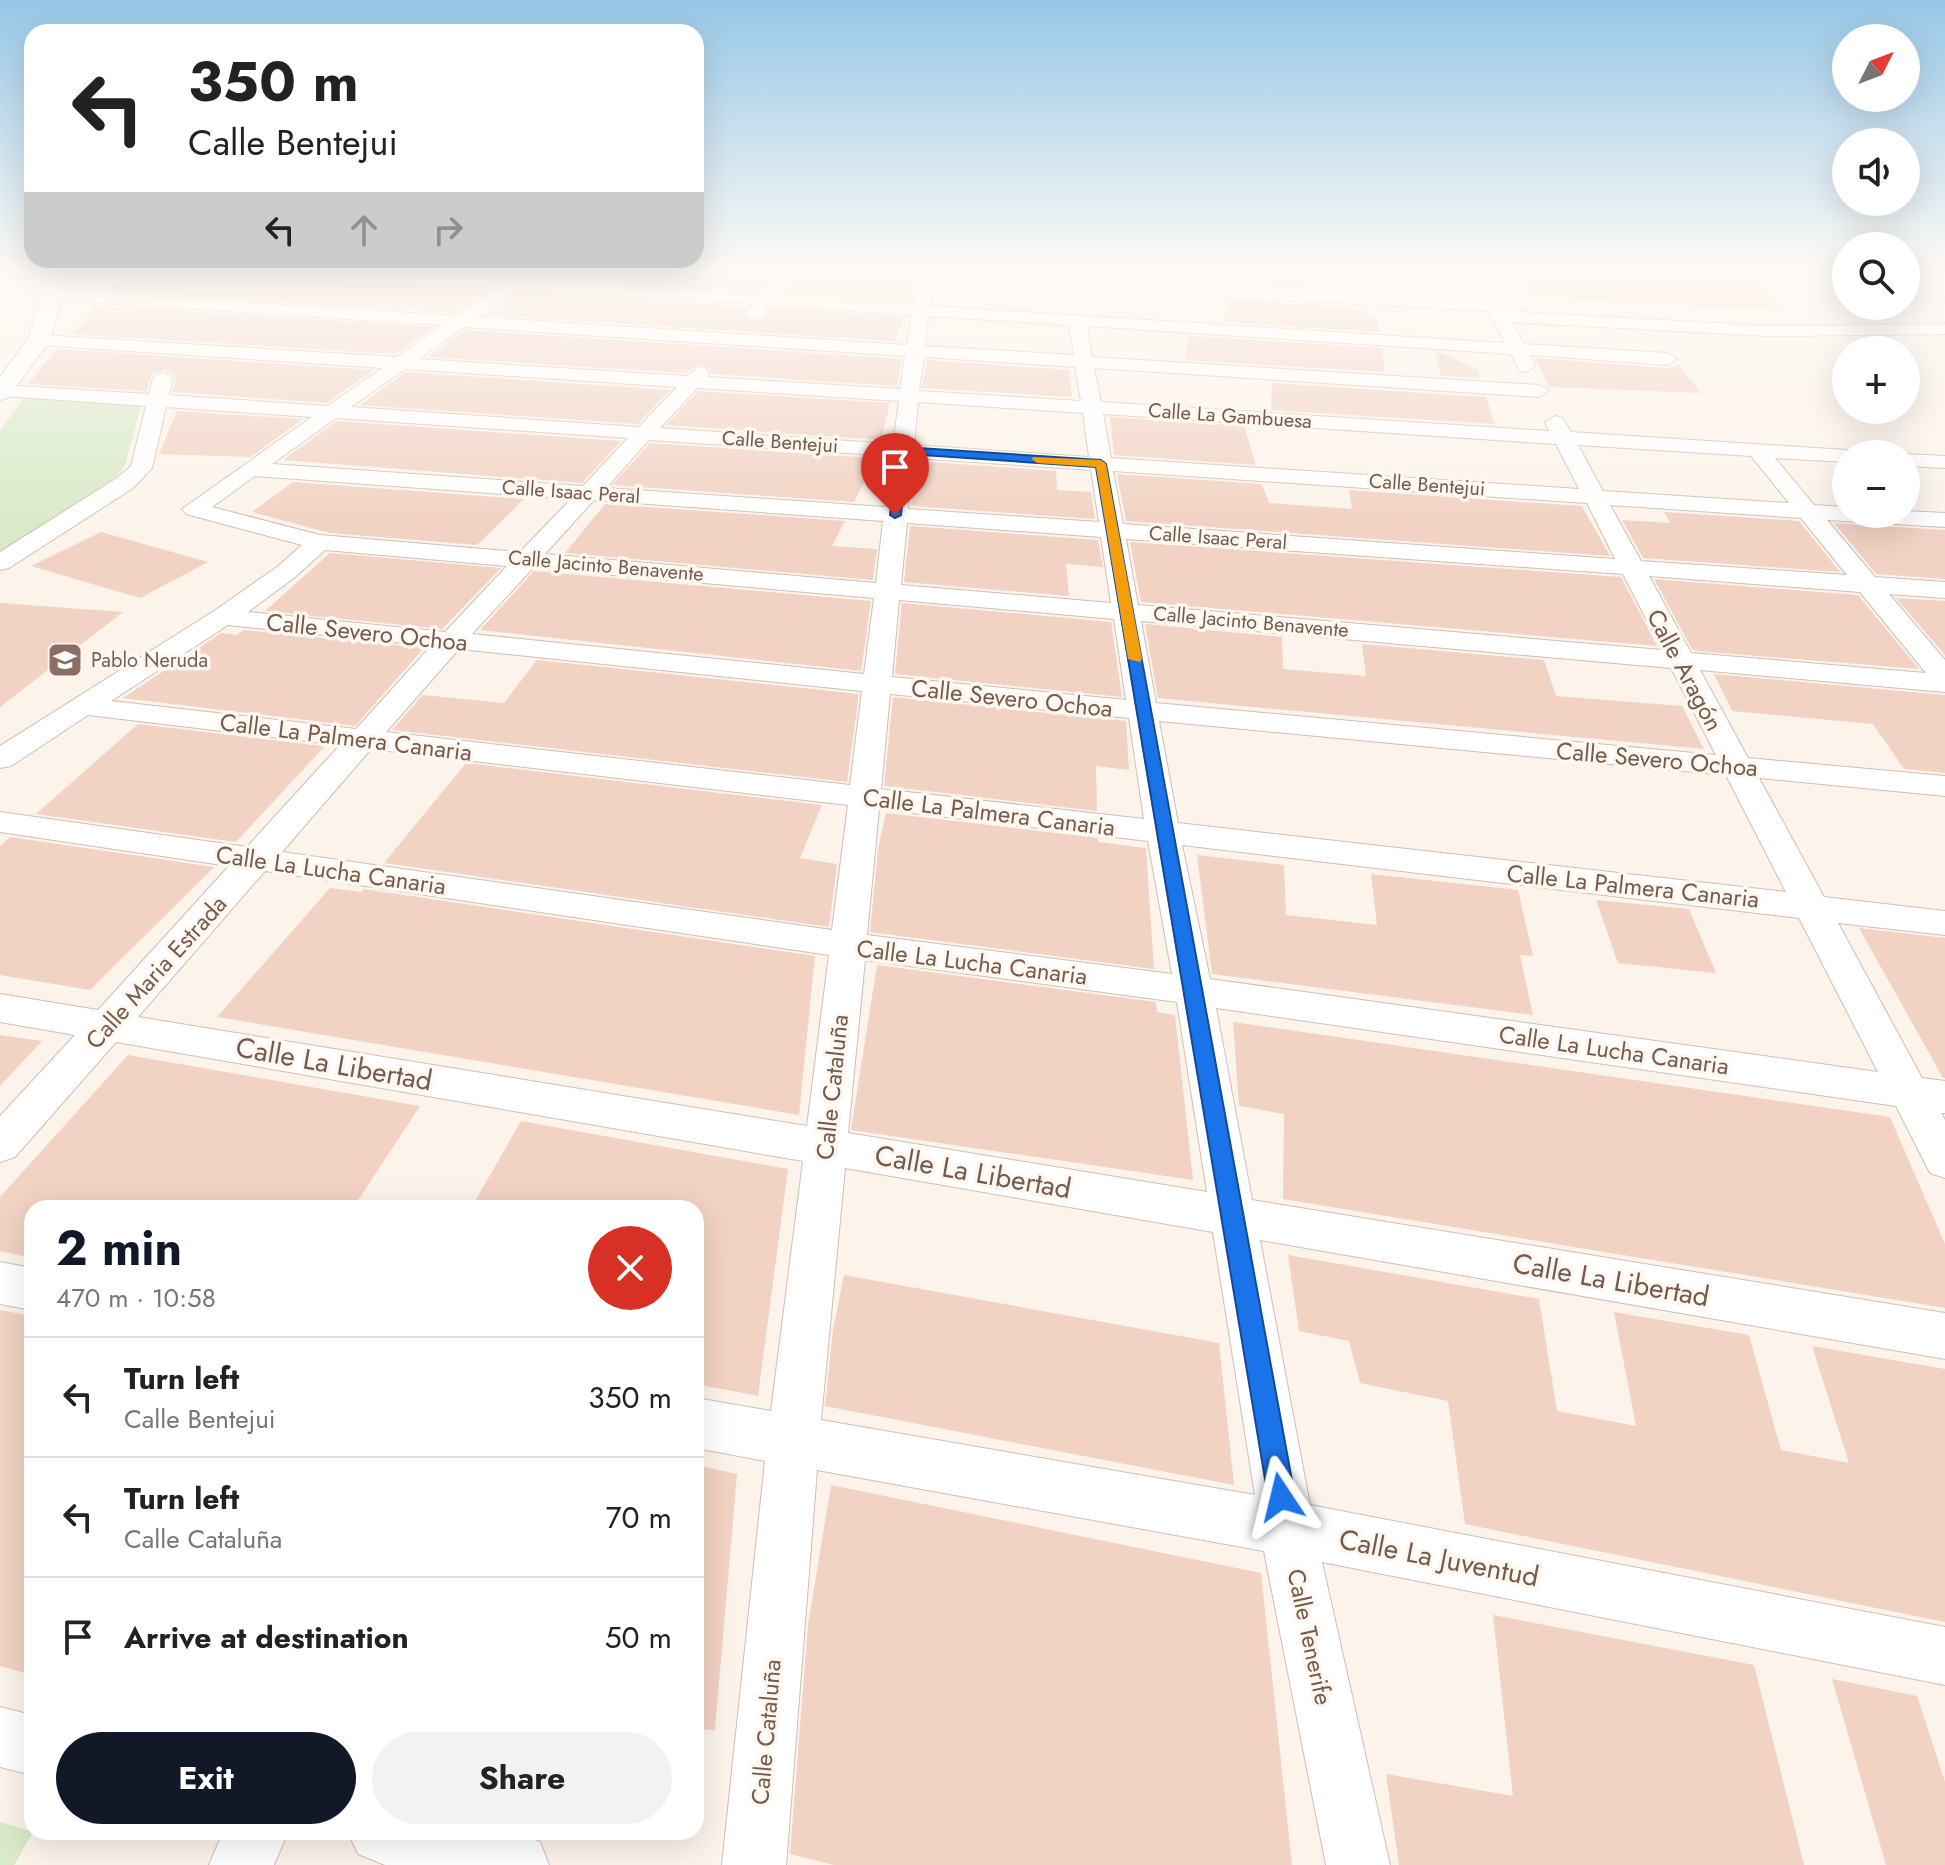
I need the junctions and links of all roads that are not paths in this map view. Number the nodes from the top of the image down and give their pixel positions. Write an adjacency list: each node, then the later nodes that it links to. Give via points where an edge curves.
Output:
1 (29, 354): 16 (street)
2 (170, 354): 18 (street)
3 (240, 354): 13 (street, Calle La Gambuesa)
4 (415, 354): 13 (street)
5 (717, 354): 14 (street, Calle Maria Estrada)
6 (914, 354): 17 (street, Calle Cataluña)
7 (976, 354): 12 (street)
8 (1083, 354): 12 (street, Calle Tenerife)
9 (1521, 354): 15 (street, Calle Aragón)
10 (1586, 354): 11 (street)
11 (1668, 359)
12 (1084, 361): 15 (street); 19 (street, Calle Tenerife)
13 (401, 364): 14 (street, Calle La Gambuesa); 20 (street)
14 (691, 383): 17 (street, Calle La Gambuesa); 21 (street, Calle Maria Estrada)
15 (1539, 391): 22 (street, Calle Aragón)
16 (1, 392): 18 (street, Calle Bentejui)
17 (909, 396): 19 (street, Calle La Gambuesa); 23 (street, Calle Cataluña)
18 (157, 401): 20 (street, Calle Bentejui); 40 (street, via 141,468)
19 (1091, 408): 22 (street, Calle La Gambuesa); 28 (street, Calle Tenerife)
20 (332, 412): 21 (street, Calle Bentejui); 29 (street)
21 (645, 433): 23 (street, Calle Bentejui); 30 (street, Calle Maria Estrada)
22 (1563, 437): 24 (street, Calle La Gambuesa); 31 (street, Calle Aragón)
23 (903, 450): 28 (street, Calle Bentejui); 34 (street, Calle Cataluña)
24 (1757, 450): 25 (street, Calle La Gambuesa); 32 (street)
25 (1832, 455)
26 (1920, 461): 27 (street)
27 (1945, 462)
28 (1101, 464): 31 (street, Calle Bentejui); 37 (street, Calle Tenerife)
29 (251, 469): 30 (street, Calle Isaac Peral); 38 (street, Calle Jacinto Benavente, via 194,509)
30 (590, 493): 34 (street, Calle Isaac Peral); 39 (street, Calle Maria Estrada)
31 (1594, 497): 32 (street, Calle Bentejui); 41 (street, Calle Aragón)
32 (1808, 511): 33 (street, Calle Bentejui); 42 (street)
33 (1832, 513)
34 (895, 515): 37 (street, Calle Isaac Peral); 44 (street, Calle Cataluña)
35 (1920, 518): 36 (street, Calle Bentejui)
36 (1945, 520)
37 (1112, 530): 41 (street, Calle Isaac Peral); 45 (street, Calle Tenerife)
38 (319, 542): 39 (street, Calle Jacinto Benavente); 46 (street)
39 (530, 560): 44 (street, Calle Jacinto Benavente); 47 (street, Calle Maria Estrada)
40 (0, 563)
41 (1631, 567): 42 (street, Calle Isaac Peral); 48 (street, Calle Aragón)
42 (1867, 585): 43 (street, Calle Isaac Peral); 49 (street)
43 (1945, 590)
44 (887, 591): 45 (street, Calle Jacinto Benavente); 50 (street, Calle Cataluña)
45 (1127, 612): 48 (street, Calle Jacinto Benavente); 52 (street, Calle Tenerife)
46 (223, 617): 47 (street, Calle Severo Ochoa); 51 (street)
47 (452, 640): 50 (street, Calle Severo Ochoa); 53 (street, Calle Maria Estrada)
48 (1679, 660): 49 (street, Calle Jacinto Benavente); 55 (street, Calle Aragón)
49 (1945, 680)
50 (877, 683): 52 (street, Calle Severo Ochoa); 57 (street, Calle Cataluña)
51 (82, 706): 53 (street, Calle La Palmera Canaria); 54 (street)
52 (1144, 711): 55 (street, Calle Severo Ochoa); 59 (street, Calle Tenerife)
53 (364, 739): 57 (street, Calle La Palmera Canaria); 60 (street, Calle Maria Estrada)
54 (0, 759)
55 (1735, 767): 56 (street, Calle Severo Ochoa); 61 (street, Calle Aragón)
56 (1945, 786)
57 (864, 797): 59 (street, Calle La Palmera Canaria); 63 (street, Calle Cataluña)
58 (0, 822): 60 (street, Calle La Lucha Canaria)
59 (1163, 833): 61 (street, Calle La Palmera Canaria); 64 (street, Calle Tenerife)
60 (258, 860): 63 (street, Calle La Lucha Canaria); 66 (street, Calle Maria Estrada)
61 (1810, 906): 62 (street, Calle La Palmera Canaria); 67 (street, Calle Aragón)
62 (1945, 923)
63 (847, 945): 64 (street, Calle La Lucha Canaria); 70 (street, Calle Cataluña)
64 (1194, 991): 67 (street, Calle La Lucha Canaria); 72 (street, Calle Tenerife)
65 (0, 1008): 66 (street, Calle La Libertad)
66 (107, 1026): 69 (street, Calle Maria Estrada); 70 (street, Calle La Libertad)
67 (1909, 1092): 68 (street, Calle La Lucha Canaria); 71 (street, Calle Aragón)
68 (1945, 1097)
69 (0, 1145)
70 (826, 1147): 72 (street, Calle La Libertad); 77 (street, Calle Cataluña)
71 (1945, 1160)
72 (1233, 1216): 75 (street, Calle La Libertad); 78 (street, Calle Tenerife)
73 (0, 1283): 74 (street)
74 (24, 1288)
75 (1945, 1336)
76 (704, 1425): 77 (street, Calle La Juventud)
77 (793, 1443): 78 (street, Calle La Juventud); 86 (street, Calle Cataluña)
78 (1287, 1528): 79 (street, Calle La Juventud); 87 (street, Calle Tenerife)
79 (1945, 1656)
80 (0, 1737): 81 (street)
81 (24, 1743)
82 (252, 1840): 84 (street)
83 (413, 1840): 85 (street)
84 (241, 1865)
85 (517, 1865)
86 (754, 1865)
87 (1358, 1865)

